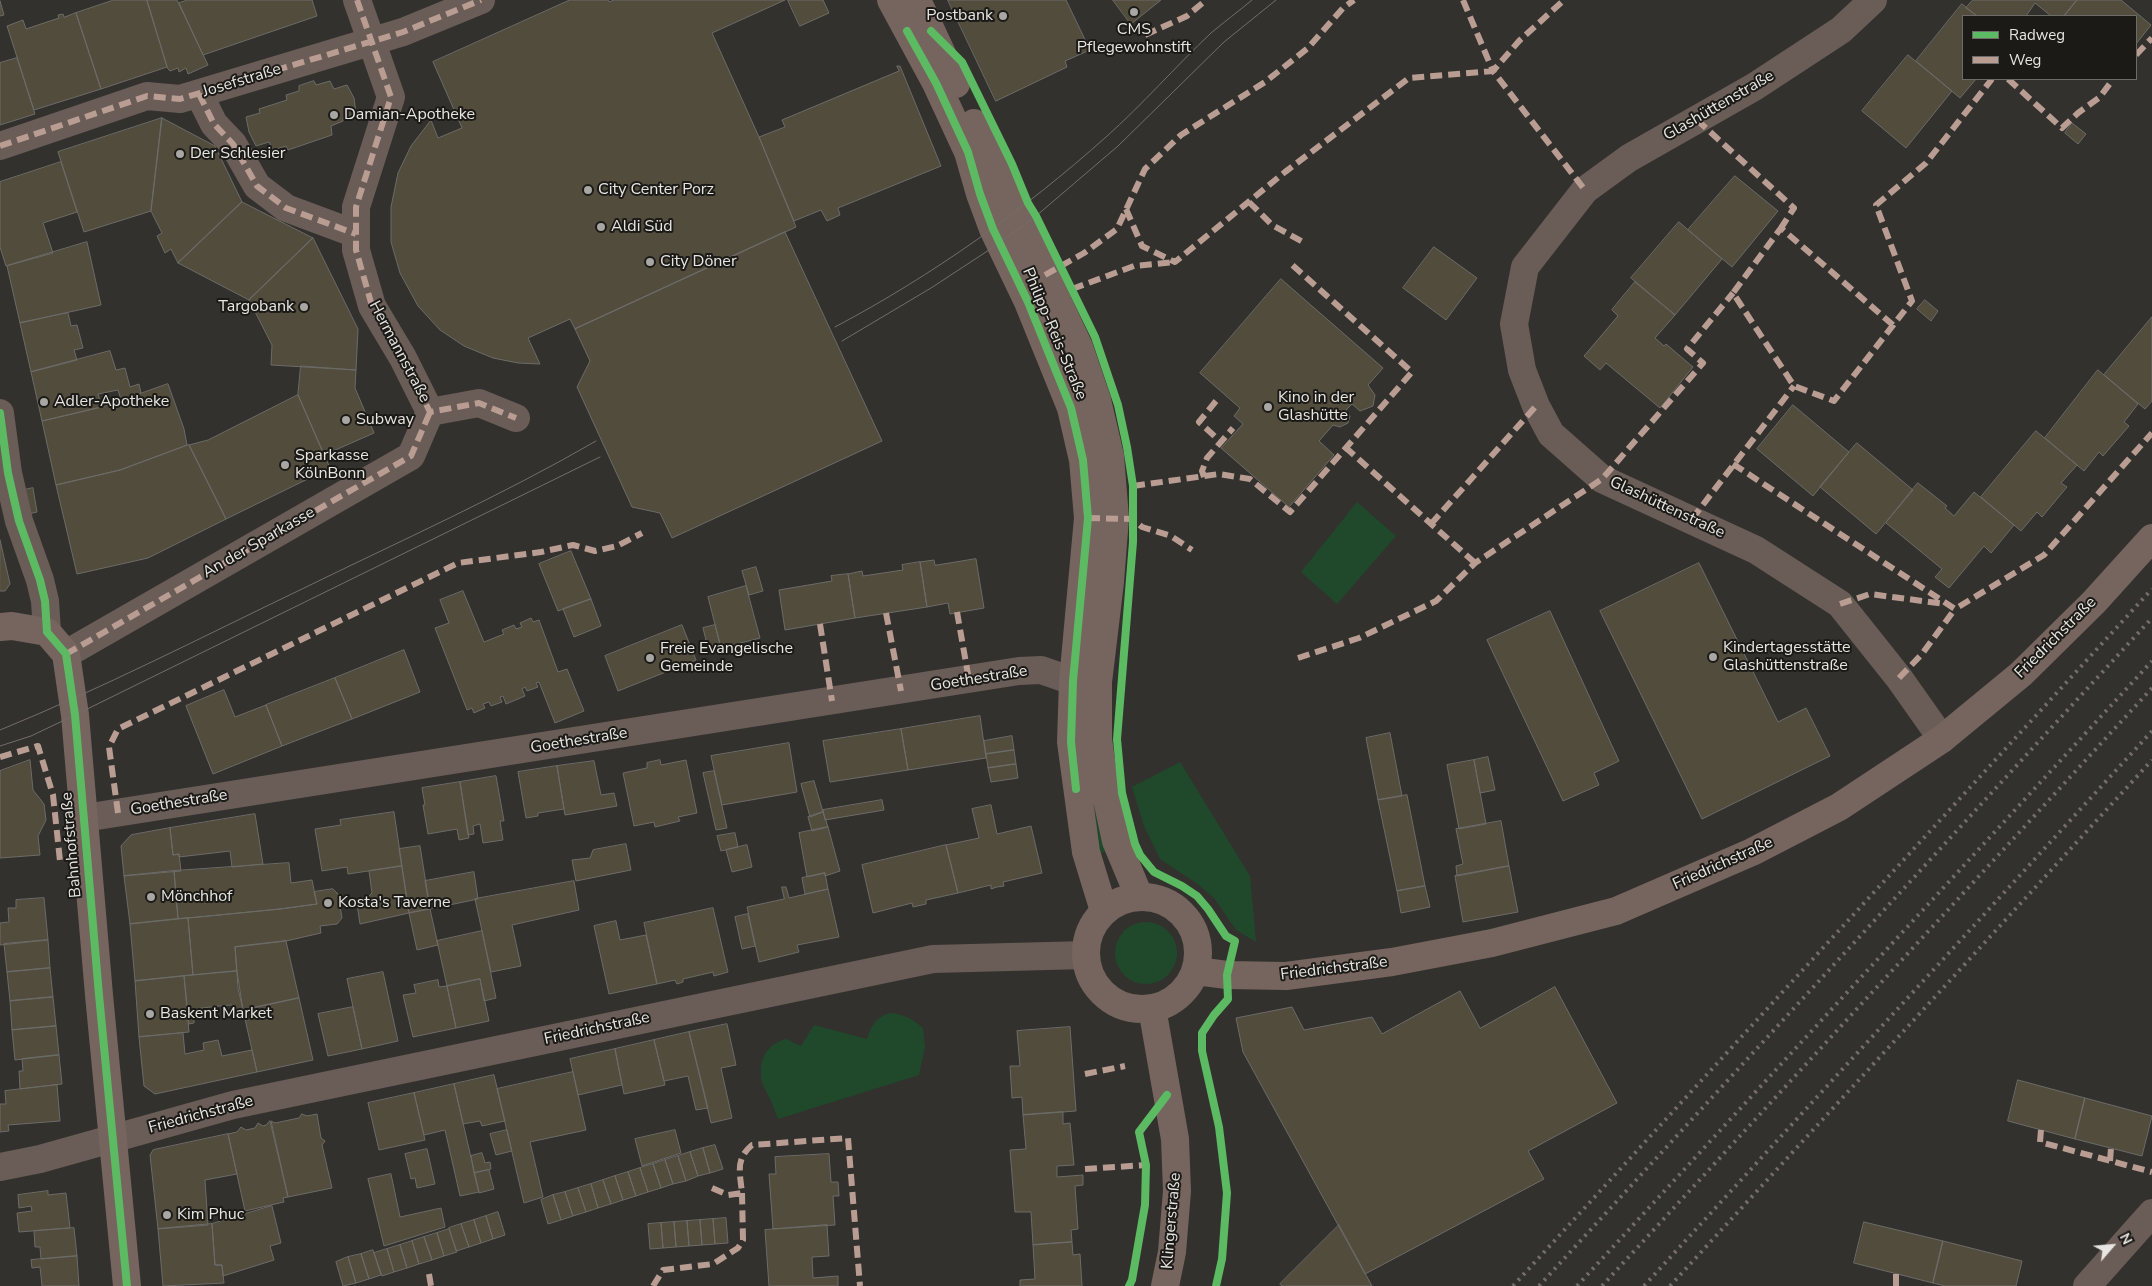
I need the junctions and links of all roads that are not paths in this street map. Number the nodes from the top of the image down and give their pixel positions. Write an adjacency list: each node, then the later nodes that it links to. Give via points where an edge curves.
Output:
1 (357, 0): 6 (street, Hermannstraße)
2 (481, 0): 6 (street, Josefstraße, via 404,32)
3 (891, 0): 17 (street, Philipp-Reis-Straße, via 936,83 968,152 993,229 1028,302 1071,408 1083,460 1088,518)
4 (917, 0): 20 (street, Philipp-Reis-Straße, via 1079,347 1097,400 1110,456 1115,518 1098,682 1098,739 1104,790 1116,841)
5 (1873, 0): 18 (street, Glashüttenstraße, via 1841,30 1754,88 1629,158 1585,190 1525,267 1514,324 1522,370 1551,434 1602,479 1756,550 1840,604)
6 (372, 41): 7 (street, Josefstraße); 9 (street, Hermannstraße, via 391,97 356,207)
7 (199, 94): 8 (street, Josefstraße, via 180,99 147,96); 9 (street, via 214,124 233,144 257,186 286,208)
8 (0, 146)
9 (356, 234): 10 (street, Hermannstraße, via 356,250 372,306)
10 (430, 412): 12 (street, Hermannstraße, via 478,403); 16 (street, An der Sparkasse, via 411,456)
11 (0, 413): 15 (street, via 8,473 19,521 43,594)
12 (516, 418)
13 (2152, 538): 18 (street, Friedrichstraße, via 2094,602 2021,674)
14 (0, 627): 15 (street)
15 (47, 632): 16 (street)
16 (66, 654): 19 (street, Bahnhofstraße)
17 (1073, 682): 19 (street, Goethestraße, via 1041,670 1019,671); 21 (street, Philipp-Reis-Straße, via 1071,742 1076,789 1086,852)
18 (1942, 739): 23 (street, Friedrichstraße, via 1839,807 1752,852 1616,911 1492,943 1333,971 1286,976 1227,976)
19 (84, 818): 25 (street, Bahnhofstraße)
20 (1139, 896): 21 (street, via 1120,900); 23 (street, via 1166,902 1188,918 1196,935 1199,953)
21 (1104, 911): 22 (street, via 1093,924 1087,939)
22 (1086, 955): 24 (street, via 1094,982 1112,1001 1138,1009); 25 (street, Friedrichstraße, via 933,959 233,1105)
23 (1196, 971): 24 (street, via 1179,996)
24 (1152, 1008): 29 (street, Klingerstraße, via 1175,1139 1177,1192 1172,1252)
25 (113, 1139): 26 (street, Friedrichstraße); 28 (street, Bahnhofstraße)
26 (0, 1167)
27 (2152, 1213): 30 (street)
28 (128, 1286)
29 (1165, 1286)
30 (2087, 1286)

